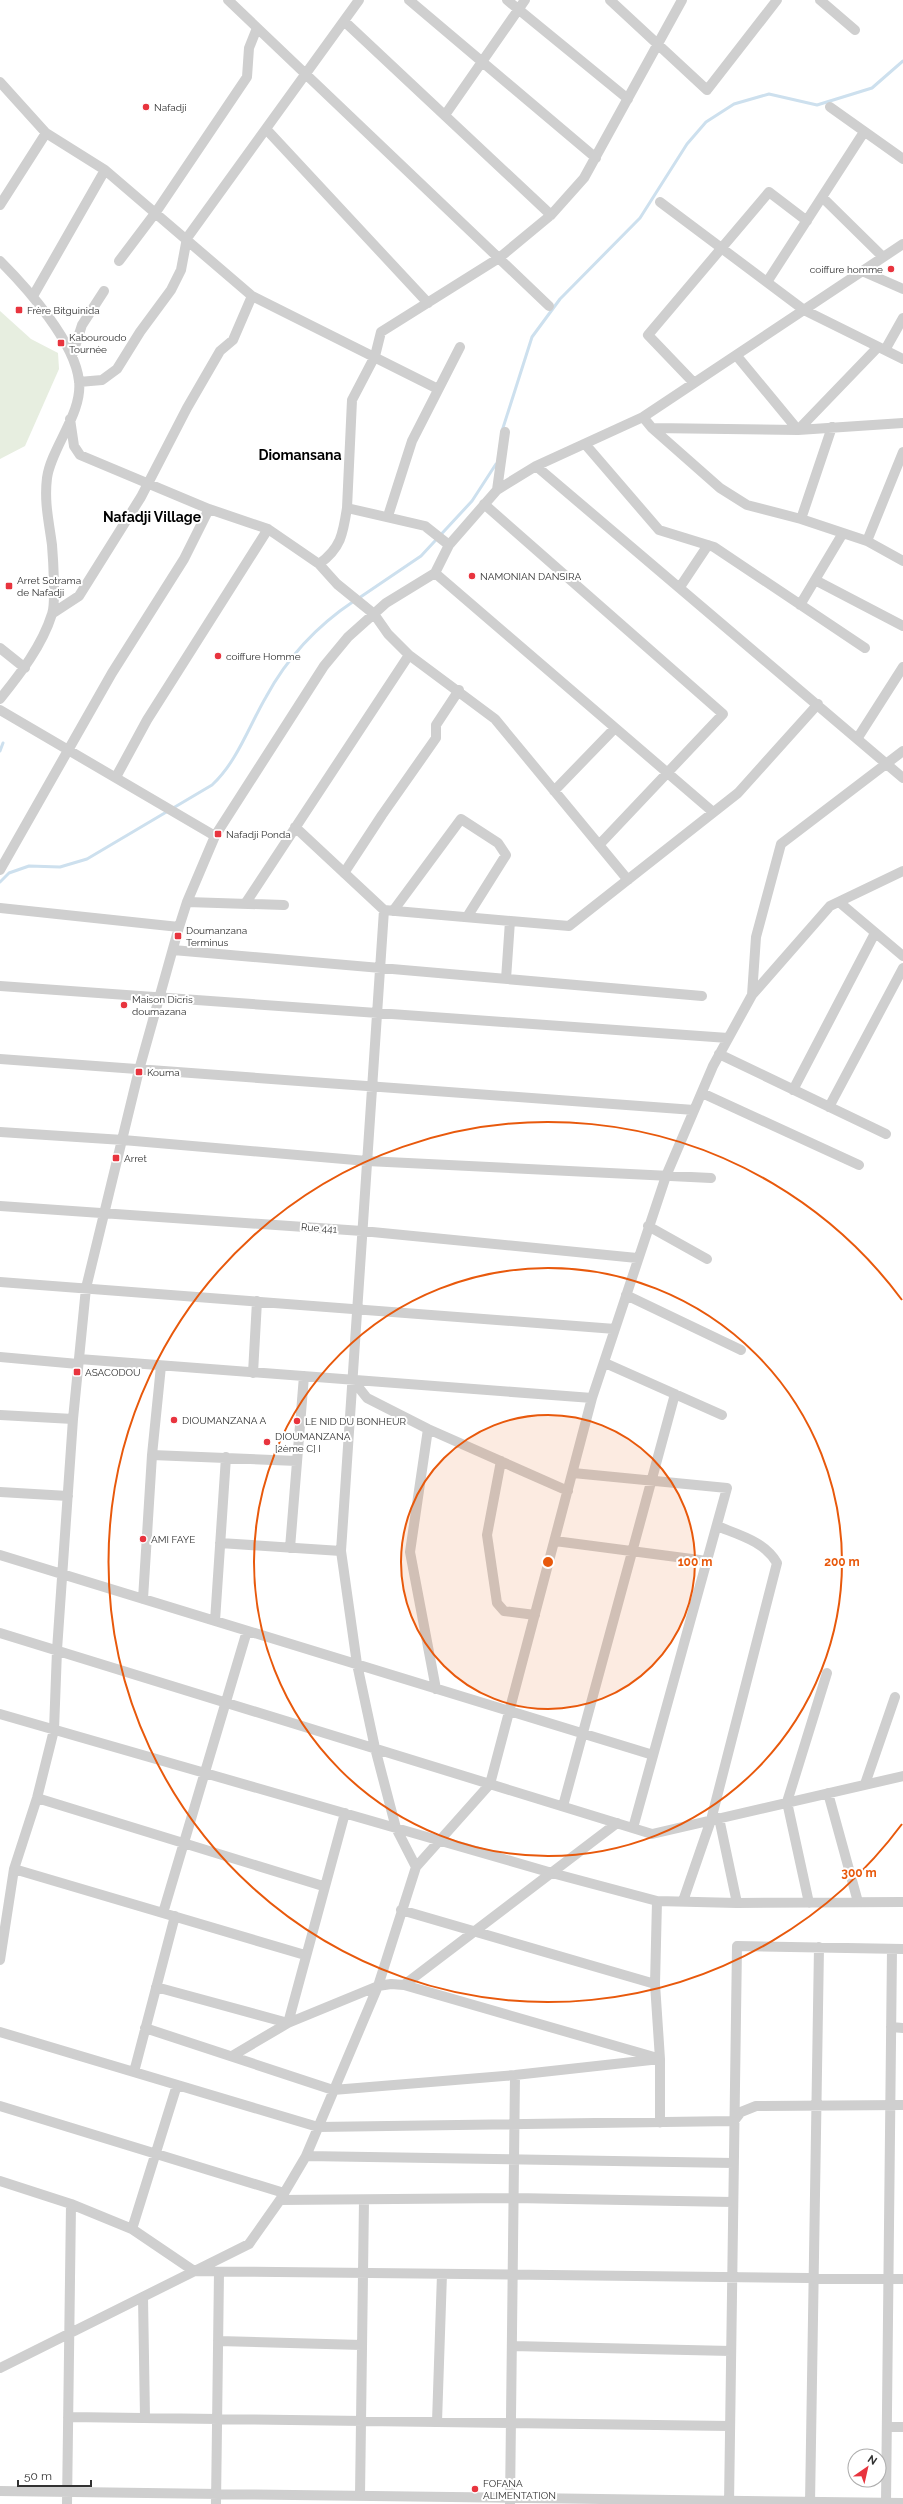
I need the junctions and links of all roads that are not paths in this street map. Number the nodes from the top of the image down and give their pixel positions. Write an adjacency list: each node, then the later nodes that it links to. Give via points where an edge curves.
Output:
1 (228, 0): 12 (street)
2 (359, 0): 11 (street)
3 (409, 0): 15 (street)
4 (507, 0): 10 (street)
5 (525, 0): 10 (street)
6 (612, 0): 14 (street)
7 (682, 0): 14 (street)
8 (777, 0): 14 (street, via 707,90)
9 (820, 0): 13 (street)
10 (518, 9): 15 (street); 18 (street)
11 (344, 21): 16 (street); 20 (street)
12 (257, 28): 16 (street); 30 (street, via 249,48 247,76)
13 (855, 30)
14 (658, 44): 18 (street)
15 (481, 63): 20 (street); 24 (street)
16 (306, 74): 21 (street); 37 (street)
17 (0, 82): 23 (street)
18 (628, 99): 24 (street)
19 (830, 107): 22 (street)
20 (445, 115): 31 (street)
21 (266, 129): 33 (street); 46 (street)
22 (864, 132): 25 (street); 27 (street)
23 (46, 134): 26 (street); 29 (street)
24 (596, 158): 31 (street, via 584,178)
25 (903, 159)
26 (105, 170): 30 (street); 44 (street)
27 (822, 197): 32 (street); 36 (street)
28 (660, 202): 35 (street)
29 (0, 205)
30 (156, 212): 33 (street); 39 (street)
31 (551, 215): 37 (street)
32 (807, 221): 35 (street, via 769,192); 41 (street)
33 (187, 238): 45 (street); 56 (street, via 181,270 171,290 117,369 102,380)
34 (903, 244): 36 (street)
35 (722, 248): 41 (street); 57 (street, via 648,335)
36 (883, 257): 40 (street)
37 (499, 258): 46 (street); 47 (street)
38 (0, 261): 44 (street)
39 (119, 261)
40 (862, 271): 42 (street); 48 (street)
41 (767, 282): 48 (street)
42 (903, 289)
43 (104, 291): 53 (street, via 82,325)
44 (33, 296): 53 (street)
45 (252, 296): 54 (street); 69 (street, via 233,340 220,351)
46 (428, 302): 54 (street, via 382,332)
47 (549, 306)
48 (804, 310): 51 (street); 52 (street)
49 (903, 318): 51 (street)
50 (460, 347): 58 (street)
51 (881, 348): 55 (street); 64 (street)
52 (736, 355): 57 (street); 64 (street)
53 (72, 356): 56 (street)
54 (375, 356): 58 (street); 72 (street, via 352,400)
55 (903, 359)
56 (79, 382): 60 (street, via 76,404)
57 (694, 383): 59 (street)
58 (438, 389): 74 (street, via 412,441)
59 (643, 417): 63 (street); 66 (street)
60 (70, 419): 69 (street, via 74,446 80,455); 87 (street, via 47,477 45,508 52,545)
61 (903, 423): 62 (street)
62 (832, 427): 64 (street); 75 (street)
63 (652, 428): 64 (street); 75 (street, via 720,488 747,505)
64 (798, 430)
65 (505, 432): 70 (street)
66 (585, 444): 68 (street); 80 (street, via 659,530)
67 (903, 452): 78 (street)
68 (536, 466): 70 (street); 85 (street)
69 (148, 482): 73 (street); 87 (street, via 79,596)
70 (497, 490): 71 (street)
71 (484, 504): 79 (street); 104 (street, via 723,714)
72 (347, 508): 74 (street, via 356,512); 82 (street, via 342,535 333,554)
73 (209, 509): 76 (street); 101 (street, via 184,559 112,673)
74 (388, 516): 79 (street, via 425,526)
75 (800, 519): 77 (street)
76 (268, 529): 82 (street); 105 (street, via 148,720)
77 (843, 533): 78 (street); 84 (street)
78 (867, 541): 81 (street)
79 (449, 545): 83 (street)
80 (708, 545): 85 (street); 86 (street)
81 (903, 561)
82 (319, 564): 88 (street, via 337,584)
83 (435, 573): 88 (street, via 386,603); 99 (street)
84 (815, 580): 86 (street); 89 (street)
85 (680, 587): 97 (street)
86 (800, 605): 91 (street)
87 (53, 613): 94 (street)
88 (374, 614): 92 (street, via 388,634); 110 (street, via 348,637 324,666)
89 (903, 626)
90 (0, 648): 94 (street)
91 (865, 648)
92 (409, 655): 95 (street); 109 (street)
93 (903, 667): 100 (street)
94 (25, 668): 96 (street)
95 (459, 690): 107 (street, via 495,719); 114 (street, via 436,725 436,738)
96 (0, 699)
97 (818, 704): 100 (street); 108 (street, via 738,793)
98 (0, 710): 101 (street)
99 (615, 728): 104 (street); 107 (street)
100 (857, 739): 103 (street)
101 (68, 749): 105 (street); 112 (street)
102 (903, 751): 103 (street)
103 (886, 764): 106 (street); 132 (street, via 781,844 778,849 756,937)
104 (666, 772): 108 (street); 111 (street)
105 (116, 777): 110 (street)
106 (903, 778)
107 (554, 791): 111 (street)
108 (713, 812): 115 (street)
109 (295, 827): 114 (street); 118 (street)
110 (215, 836): 116 (street)
111 (599, 845): 115 (street)
112 (0, 870)
113 (903, 871): 117 (street)
114 (344, 873): 121 (street)
115 (628, 880): 123 (street, via 569,926)
116 (187, 902): 118 (street); 124 (street)
117 (839, 902): 125 (street); 132 (street, via 830,906)
118 (245, 904): 119 (street)
119 (284, 905)
120 (0, 908): 124 (street)
121 (389, 911): 122 (street); 122 (street, via 460,819 498,843 506,855); 128 (street)
122 (467, 917): 123 (street)
123 (510, 921): 130 (street)
124 (179, 927): 126 (street)
125 (875, 933): 127 (street); 141 (street)
126 (173, 950): 128 (street); 134 (street)
127 (903, 956)
128 (380, 968): 130 (street); 135 (street)
129 (903, 968): 143 (street)
130 (506, 979): 133 (street)
131 (0, 986): 134 (street)
132 (752, 995): 136 (street)
133 (702, 996)
134 (160, 998): 135 (street); 139 (street)
135 (377, 1013): 136 (street); 140 (street)
136 (728, 1038): 137 (street)
137 (719, 1054): 141 (street); 142 (street)
138 (0, 1059): 139 (street)
139 (139, 1070): 140 (street); 147 (street)
140 (372, 1088): 144 (street); 148 (street)
141 (793, 1090): 143 (street)
142 (702, 1093): 144 (street); 149 (street)
143 (829, 1107): 146 (street)
144 (694, 1110): 150 (street)
145 (0, 1132): 147 (street)
146 (886, 1134)
147 (123, 1140): 148 (street); 153 (street)
148 (367, 1160): 150 (street); 155 (street)
149 (859, 1165)
150 (666, 1176): 151 (street); 154 (street)
151 (711, 1178)
152 (0, 1206): 153 (street, Rue 441)
153 (102, 1214): 155 (street, Rue 441); 159 (street)
154 (648, 1226): 156 (street); 157 (street)
155 (362, 1231): 156 (street, Rue 441); 162 (street)
156 (637, 1258): 160 (street)
157 (707, 1259)
158 (0, 1282): 159 (street)
159 (86, 1288): 161 (street); 166 (street)
160 (626, 1295): 163 (street); 164 (street)
161 (257, 1301): 162 (street); 169 (street)
162 (357, 1309): 163 (street); 171 (street)
163 (615, 1329): 167 (street)
164 (741, 1350)
165 (0, 1357): 166 (street)
166 (79, 1361): 168 (street); 176 (street)
167 (605, 1363): 172 (street); 173 (street)
168 (161, 1366): 169 (street); 178 (street)
169 (252, 1373): 170 (street)
170 (304, 1376): 171 (street); 180 (street)
171 (352, 1379): 173 (street); 177 (street, via 367,1398); 191 (street)
172 (675, 1394): 174 (street); 183 (street)
173 (592, 1398): 182 (street)
174 (722, 1414)
175 (0, 1415): 176 (street)
176 (73, 1419): 186 (street)
177 (428, 1429): 181 (street); 204 (street, via 410,1552)
178 (152, 1455): 179 (street); 196 (street)
179 (226, 1457): 180 (street); 189 (street)
180 (297, 1461): 190 (street)
181 (501, 1461): 184 (street); 197 (street, via 487,1535 497,1603 504,1611)
182 (573, 1473): 183 (street); 184 (street)
183 (651, 1481): 187 (street, via 727,1488); 192 (street)
184 (568, 1491): 188 (street)
185 (0, 1492): 186 (street)
186 (68, 1496): 195 (street)
187 (717, 1526): 194 (street); 222 (street, via 760,1544 772,1554 777,1563)
188 (555, 1541): 192 (street); 197 (street)
189 (220, 1543): 190 (street); 198 (street)
190 (290, 1548): 191 (street)
191 (341, 1551): 202 (street)
192 (632, 1551): 194 (street); 210 (street)
193 (0, 1556): 195 (street)
194 (707, 1561): 212 (street)
195 (63, 1575): 196 (street); 201 (street)
196 (143, 1599): 198 (street)
197 (535, 1615): 207 (street)
198 (216, 1621): 199 (street)
199 (247, 1631): 202 (street); 206 (street)
200 (0, 1633): 201 (street)
201 (57, 1650): 206 (street); 209 (street)
202 (356, 1664): 204 (street); 211 (street)
203 (826, 1673): 219 (street)
204 (436, 1688): 207 (street)
205 (895, 1697): 216 (street)
206 (226, 1702): 211 (street); 213 (street)
207 (509, 1711): 210 (street); 215 (street)
208 (0, 1714): 209 (street)
209 (54, 1730): 213 (street); 218 (street)
210 (582, 1733): 212 (street); 220 (street)
211 (375, 1748): 215 (street); 224 (street)
212 (653, 1755): 225 (street)
213 (205, 1773): 221 (street); 227 (street)
214 (903, 1776): 216 (street)
215 (490, 1784): 220 (street); 226 (street)
216 (865, 1784): 217 (street)
217 (828, 1793): 219 (street); 234 (street)
218 (37, 1798): 227 (street); 229 (street)
219 (787, 1802): 222 (street); 237 (street)
220 (563, 1806): 223 (street)
221 (344, 1814): 224 (street); 231 (street)
222 (715, 1819): 225 (street, via 652,1834); 233 (street); 236 (street)
223 (617, 1823): 225 (street); 230 (street)
224 (396, 1828): 226 (street); 228 (street)
225 (633, 1828)
226 (439, 1841): 228 (street); 230 (street)
227 (184, 1843): 231 (street); 239 (street)
228 (416, 1867): 238 (street)
229 (14, 1869): 239 (street); 246 (street)
230 (552, 1873): 232 (street); 241 (street)
231 (323, 1886): 245 (street)
232 (657, 1901): 233 (street); 247 (street)
233 (683, 1901): 236 (street)
234 (858, 1902): 235 (street); 237 (street)
235 (903, 1902)
236 (737, 1903): 237 (street)
237 (809, 1903)
238 (401, 1910): 241 (street); 249 (street)
239 (163, 1913): 240 (street)
240 (175, 1916): 245 (street); 250 (street)
241 (475, 1932): 247 (street); 248 (street)
242 (819, 1947): 243 (street); 262 (street); 266 (street, via 737,1946)
243 (892, 1949): 244 (street); 252 (street)
244 (903, 1949)
245 (305, 1955): 251 (street)
246 (0, 1960)
247 (655, 1984): 257 (street)
248 (404, 1985): 249 (street); 257 (street)
249 (378, 1986): 251 (street); 261 (street)
250 (156, 1987): 251 (street); 253 (street)
251 (288, 2023): 256 (street)
252 (891, 2027): 254 (street); 263 (street)
253 (146, 2028): 256 (street); 258 (street)
254 (903, 2028)
255 (0, 2032): 258 (street)
256 (232, 2056): 261 (street)
257 (660, 2059): 259 (street); 267 (street)
258 (134, 2072): 260 (street)
259 (515, 2075): 261 (street); 268 (street)
260 (177, 2085): 269 (street); 270 (street)
261 (333, 2090): 269 (street)
262 (816, 2105): 263 (street); 266 (street, via 747,2108); 287 (street)
263 (890, 2105): 264 (street); 288 (street)
264 (903, 2105)
265 (0, 2106): 270 (street)
266 (734, 2121): 267 (street); 273 (street)
267 (660, 2124): 268 (street)
268 (515, 2125): 269 (street); 272 (street)
269 (318, 2127): 271 (street)
270 (156, 2153): 275 (street); 280 (street)
271 (306, 2156): 272 (street); 275 (street)
272 (514, 2158): 273 (street); 276 (street)
273 (734, 2163): 278 (street)
274 (0, 2181): 279 (street)
275 (282, 2196): 277 (street); 281 (street, via 249,2244)
276 (514, 2198): 277 (street); 278 (street); 285 (street)
277 (364, 2200): 283 (street)
278 (733, 2202): 286 (street)
279 (71, 2204): 280 (street); 291 (street)
280 (132, 2229): 281 (street)
281 (194, 2271): 282 (street); 290 (street)
282 (219, 2272): 283 (street); 292 (street)
283 (363, 2273): 284 (street); 293 (street)
284 (442, 2274): 285 (street); 301 (street)
285 (513, 2275): 286 (street); 294 (street)
286 (732, 2277): 287 (street); 295 (street)
287 (813, 2278): 288 (street); 312 (street)
288 (889, 2279): 289 (street); 304 (street)
289 (903, 2279)
290 (143, 2297): 291 (street); 298 (street)
291 (69, 2333): 296 (street); 297 (street)
292 (218, 2341): 293 (street); 299 (street)
293 (362, 2345): 300 (street)
294 (512, 2346): 295 (street); 302 (street)
295 (731, 2351): 303 (street)
296 (0, 2368)
297 (68, 2417): 298 (street); 307 (street)
298 (145, 2418): 299 (street)
299 (217, 2419): 300 (street); 309 (street)
300 (361, 2421): 301 (street); 308 (street)
301 (437, 2422): 302 (street)
302 (511, 2423): 303 (street); 310 (street)
303 (730, 2426): 311 (street)
304 (887, 2427): 305 (street); 313 (street)
305 (903, 2427)
306 (0, 2491): 307 (street)
307 (67, 2492): 309 (street); 315 (street)
308 (360, 2496): 309 (street); 310 (street)
309 (216, 2499)
310 (510, 2501): 311 (street)
311 (729, 2502): 312 (street)
312 (810, 2503): 313 (street)
313 (886, 2503): 314 (street)
314 (903, 2503)
315 (66, 2504)

